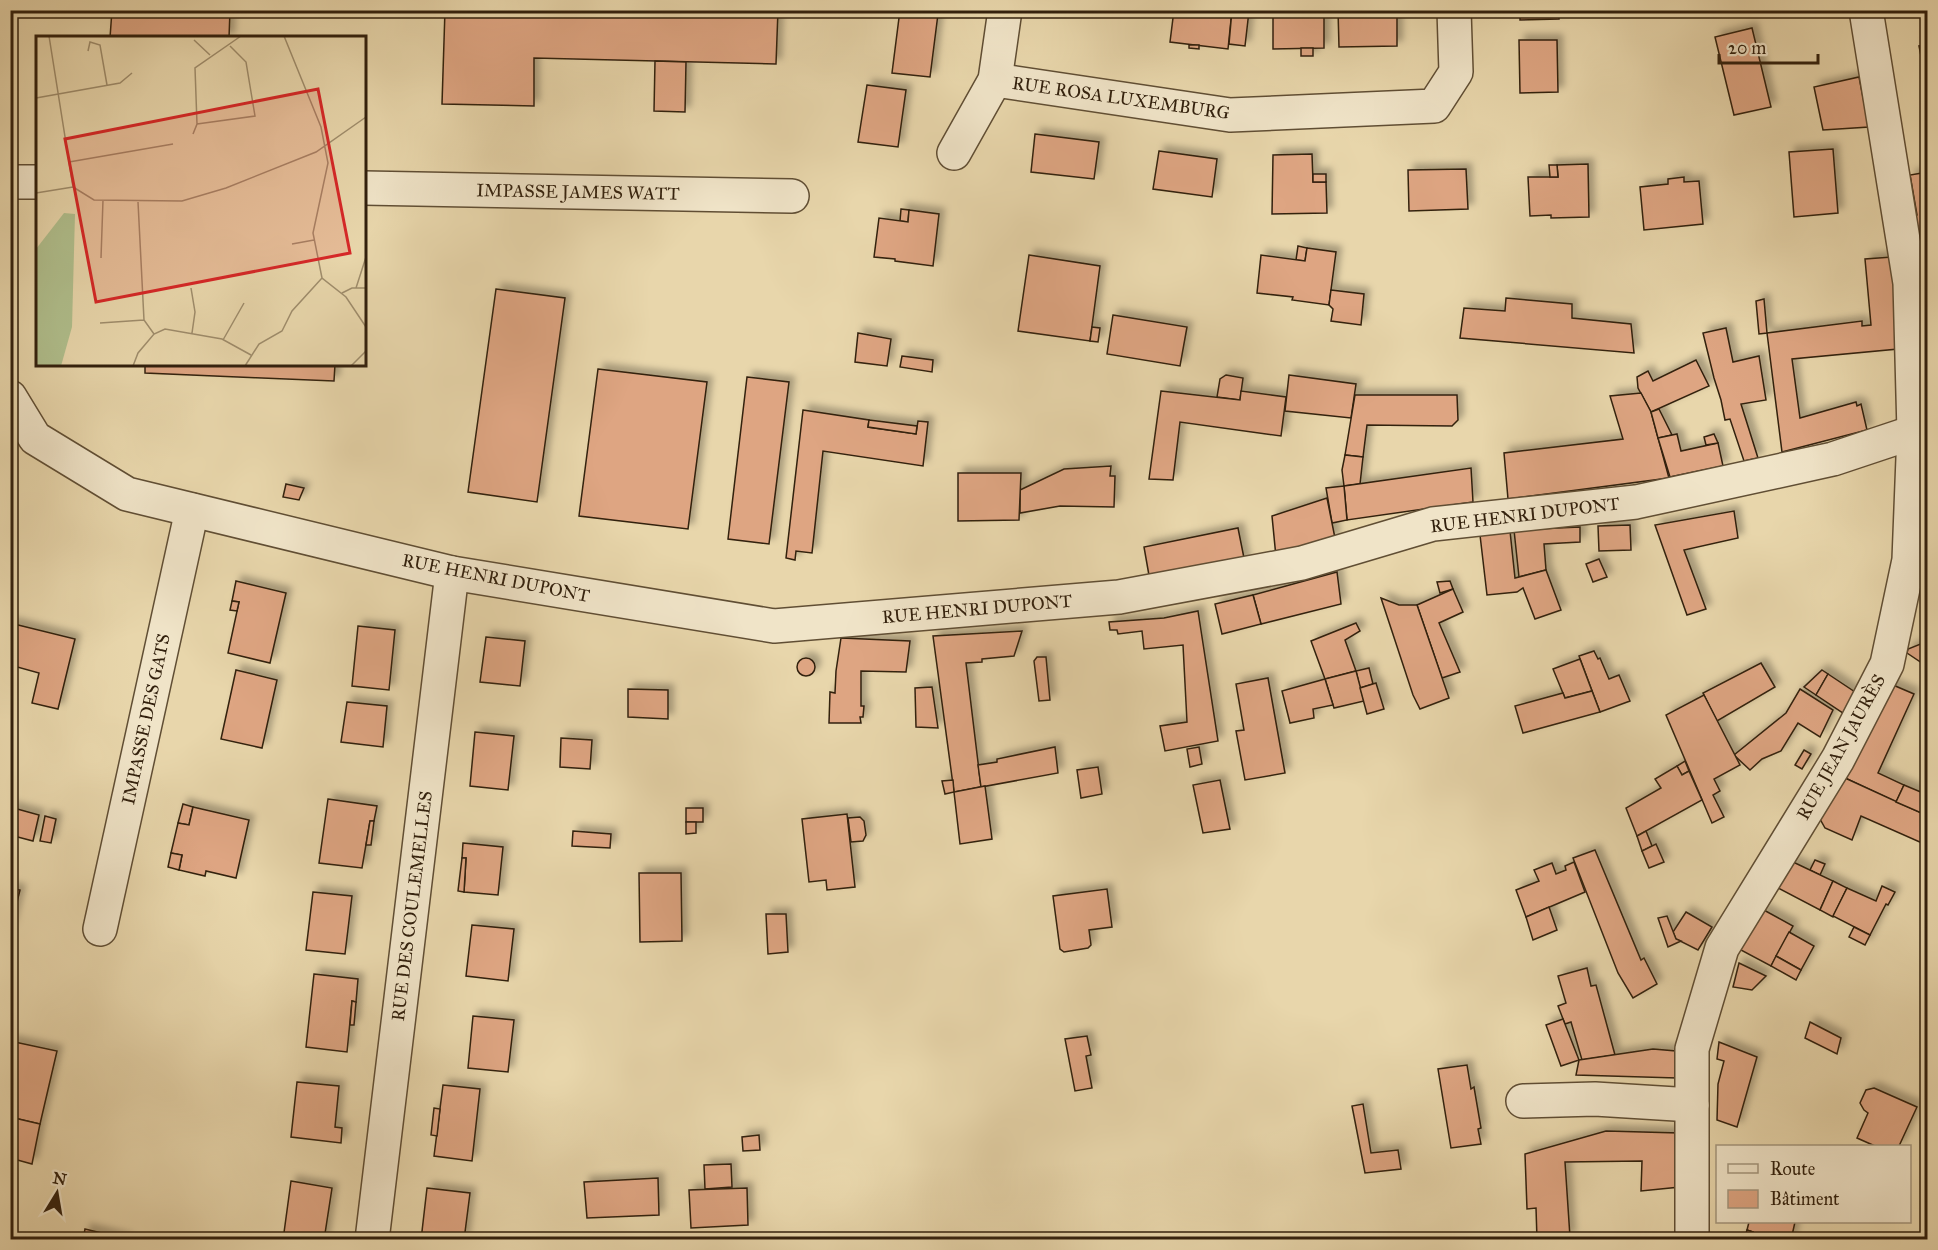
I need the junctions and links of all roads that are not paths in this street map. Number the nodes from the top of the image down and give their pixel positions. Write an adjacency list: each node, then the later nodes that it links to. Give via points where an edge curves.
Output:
1 (1005, 10): 4 (street)
2 (1454, 10): 4 (street, RUE ROSA LUXEMBURG, via 1456,72 1434,106 1230,115)
3 (1866, 10): 11 (street, RUE JEAN JAURÈS, via 1910,283)
4 (995, 80): 5 (street)
5 (954, 153)
6 (10, 182): 7 (street)
7 (36, 182)
8 (366, 188): 9 (street, IMPASSE JAMES WATT)
9 (792, 196)
10 (10, 397): 12 (street, RUE HENRI DUPONT, via 35,438 127,494)
11 (1921, 428): 13 (street, RUE HENRI DUPONT, via 1833,459 1636,502 1433,524 1302,563 1119,597 774,626); 16 (street, RUE JEAN JAURÈS, via 1909,560 1887,664 1838,759 1722,948 1692,1049)
12 (192, 510): 13 (street, RUE HENRI DUPONT); 14 (street, IMPASSE DES GATS)
13 (452, 573): 17 (street, RUE DES COULEMELLES)
14 (100, 929)
15 (1523, 1101): 16 (street, via 1595,1099)
16 (1692, 1105): 18 (street, RUE JEAN JAURÈS)
17 (372, 1239)
18 (1692, 1239)

